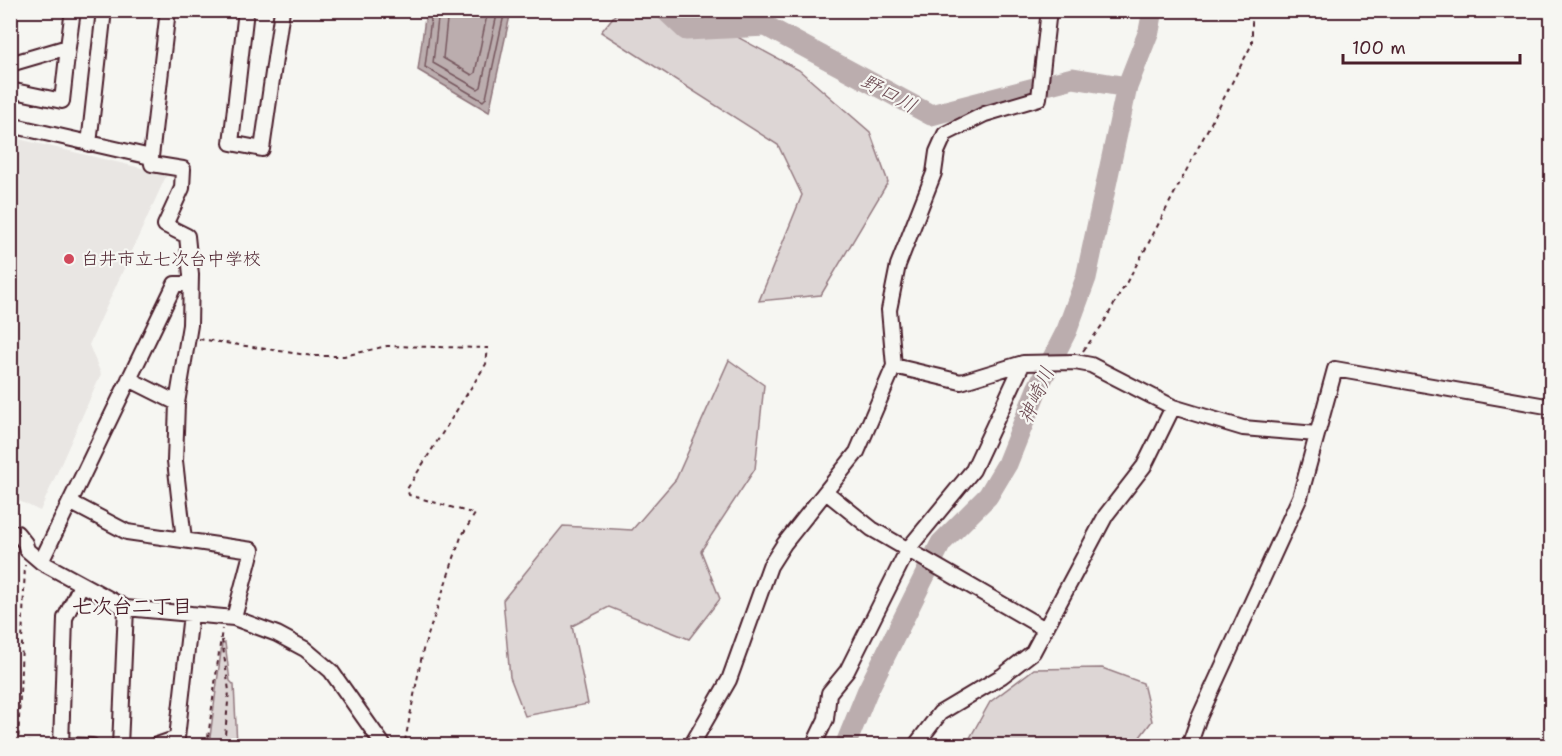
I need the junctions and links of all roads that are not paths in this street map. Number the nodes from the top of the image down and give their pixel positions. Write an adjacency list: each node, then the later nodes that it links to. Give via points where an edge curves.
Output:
1 (73, 10): 7 (street)
2 (104, 10): 11 (street)
3 (168, 10): 12 (street)
4 (246, 10): 5 (street, via 231,143 262,149)
5 (282, 10)
6 (1049, 10): 15 (street, via 1039,98 958,126 945,134 941,142 934,173 893,287 889,310)
7 (68, 47): 8 (street); 9 (street, via 62,101)
8 (10, 64)
9 (10, 90)
10 (10, 125): 11 (street)
11 (88, 144): 12 (street)
12 (151, 157): 13 (street, via 152,164 183,169 182,188 165,225 187,236)
13 (189, 284): 16 (street, via 175,284); 17 (street, via 190,339)
14 (1023, 363): 15 (street, via 961,382); 18 (street, via 1091,365); 25 (street, via 973,470)
15 (894, 366): 21 (street, via 857,452)
16 (129, 379): 17 (street); 22 (street)
17 (177, 403): 24 (street, via 175,461)
18 (1173, 407): 20 (street, via 1244,428); 31 (street, via 1144,466 1106,515)
19 (1551, 407): 20 (street, via 1335,369)
20 (1317, 434): 40 (street, via 1300,497 1198,720)
21 (826, 492): 25 (street, via 872,529); 37 (street, via 770,566 729,680)
22 (70, 502): 24 (street, via 127,532); 26 (street)
23 (10, 533): 26 (street, via 17,533 27,550)
24 (184, 540): 30 (street, via 252,550)
25 (908, 549): 31 (street); 38 (street, via 847,671 829,693 826,719)
26 (41, 562): 27 (street)
27 (81, 585): 28 (street); 32 (street, via 65,618)
28 (126, 608): 29 (street); 34 (street)
29 (190, 614): 30 (street); 35 (street, via 177,738)
30 (229, 617): 36 (street, via 305,648 331,671)
31 (1045, 629): 39 (street, via 1033,652 1002,676 940,713)
32 (61, 745): 33 (street)
33 (92, 746)
34 (120, 746)
35 (154, 746)
36 (384, 746)
37 (691, 746)
38 (813, 746)
39 (915, 746)
40 (1190, 746)

